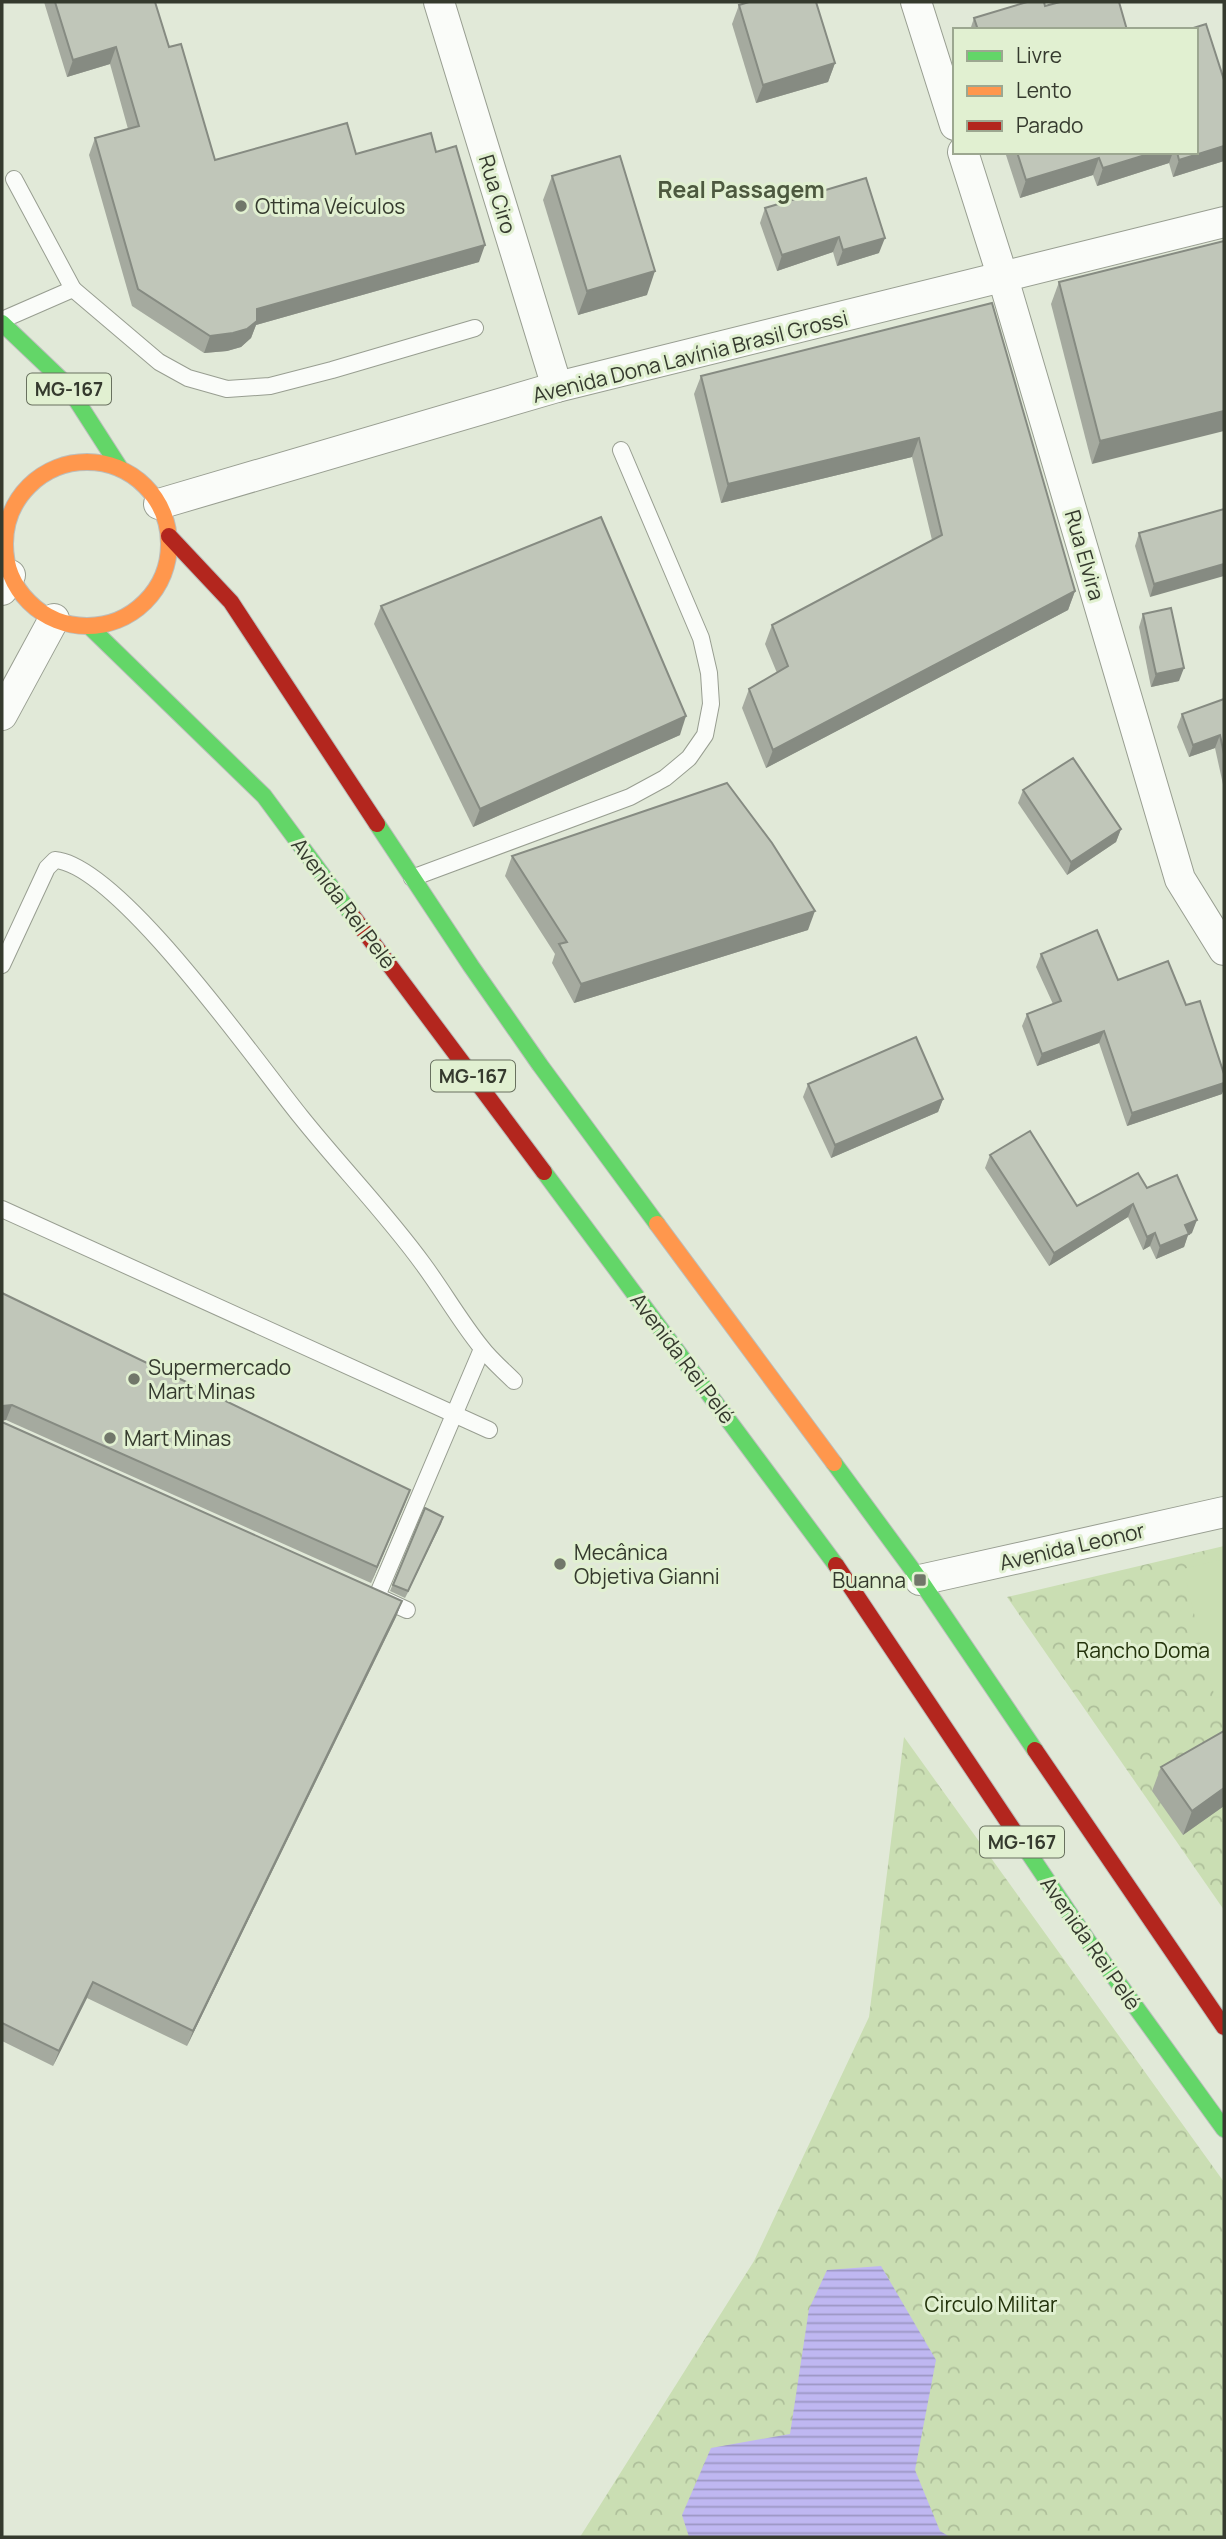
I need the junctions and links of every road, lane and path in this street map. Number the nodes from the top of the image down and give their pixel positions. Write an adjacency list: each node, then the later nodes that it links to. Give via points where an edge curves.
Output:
1 (439, 2): 11 (street, Rua Ciro)
2 (916, 2): 3 (street)
3 (953, 119)
4 (964, 154): 7 (street, Rua Elvira)
5 (14, 179): 8 (lane)
6 (1224, 222): 7 (street, Avenida Dona Lavínia Brasil Grossi)
7 (1003, 278): 11 (street, Avenida Dona Lavínia Brasil Grossi); 22 (street, Rua Elvira, via 1180,879)
8 (73, 289): 9 (lane); 10 (lane, via 159,362 188,378 227,389 282,383)
9 (2, 321): 13 (main road, MG-167, via 66,384)
10 (475, 328)
11 (558, 387): 14 (street, Avenida Dona Lavínia Brasil Grossi)
12 (621, 450): 21 (lane, via 701,638 711,704 705,735 689,758 630,797)
13 (120, 468): 14 (main road, via 136,477); 16 (main road, via 94,462 67,464 43,474 23,492)
14 (159, 504): 15 (main road)
15 (169, 536): 19 (main road, via 162,579 149,598 122,618); 21 (main road, MG-167, via 231,602)
16 (3, 537): 17 (main road)
17 (6, 583): 18 (main road)
18 (54, 618): 19 (main road); 20 (street)
19 (90, 627): 35 (main road, Avenida Rei Pelé / MG-167, via 264,796 826,1550 1088,1941)
20 (2, 715)
21 (412, 878): 30 (main road, MG-167, via 540,1065)
22 (1224, 950)
23 (2, 965): 25 (lane, via 47,868 55,860 86,871 180,962 422,1263)
24 (2, 1209): 27 (lane)
25 (482, 1349): 26 (lane); 27 (lane)
26 (514, 1381)
27 (453, 1413): 28 (lane); 32 (lane)
28 (489, 1430)
29 (1224, 1512): 30 (street, Avenida Leonor)
30 (920, 1580): 34 (main road, MG-167)
31 (359, 1589): 32 (lane)
32 (377, 1596): 33 (lane)
33 (407, 1610)
34 (1224, 2027)
35 (1224, 2129)

